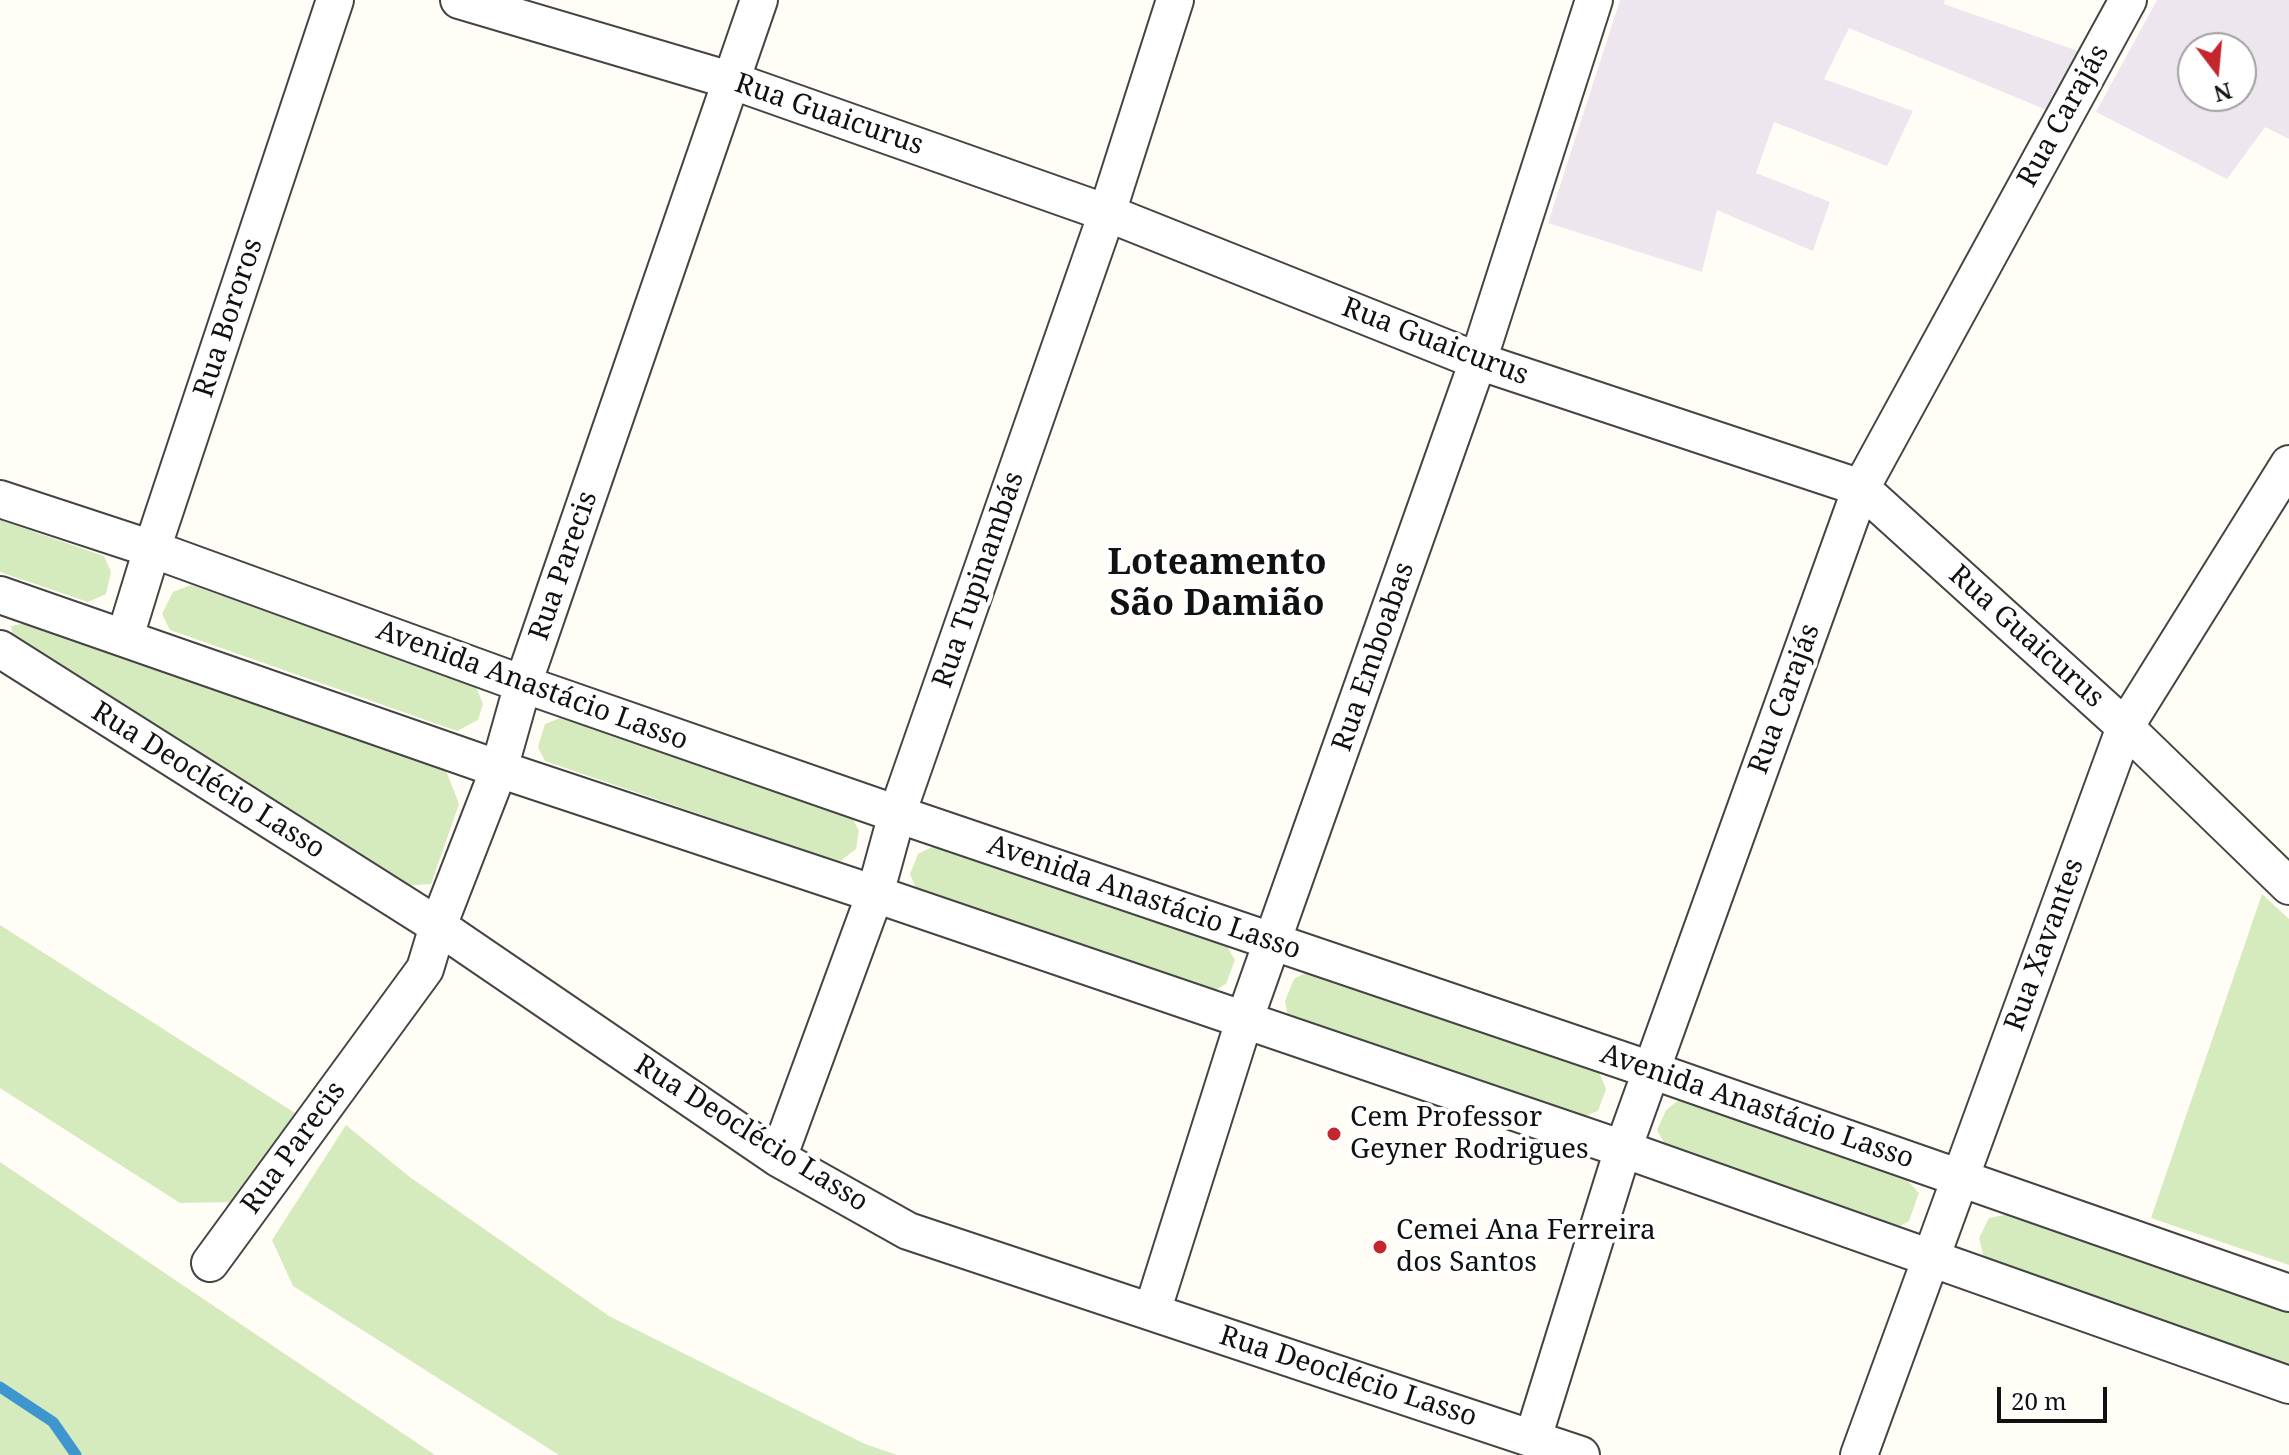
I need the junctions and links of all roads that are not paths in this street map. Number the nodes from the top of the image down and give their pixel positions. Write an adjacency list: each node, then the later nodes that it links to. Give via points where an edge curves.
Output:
1 (335, 0): 13 (street, Rua Bororos)
2 (459, 0): 7 (street, Rua Guaicurus)
3 (759, 0): 7 (street, Rua Parecis)
4 (1175, 0): 8 (street, Rua Tupinambás)
5 (1594, 0): 9 (street, Rua Emboabas)
6 (2128, 0): 11 (street, Rua Carajás)
7 (733, 81): 8 (street, Rua Guaicurus); 17 (street, Rua Parecis)
8 (1107, 213): 9 (street, Rua Guaicurus); 20 (street, Rua Tupinambás)
9 (1478, 361): 11 (street, Rua Guaicurus); 24 (street, Rua Emboabas)
10 (2289, 464): 18 (street, Rua Xavantes)
11 (1861, 488): 18 (street, Rua Guaicurus); 26 (street, Rua Carajás)
12 (0, 499): 13 (street, Avenida Anastácio Lasso)
13 (152, 549): 15 (street, Rua Bororos); 17 (street, Avenida Anastácio Lasso)
14 (0, 595): 15 (street)
15 (125, 637): 19 (street)
16 (0, 649): 23 (street, Rua Deoclécio Lasso)
17 (523, 684): 19 (street, Rua Parecis); 20 (street, Avenida Anastácio Lasso)
18 (2125, 727): 21 (street, Rua Guaicurus); 29 (street, Rua Xavantes)
19 (499, 769): 22 (street); 23 (street, Rua Parecis)
20 (897, 814): 22 (street, Rua Tupinambás); 24 (street, Avenida Anastácio Lasso)
21 (2289, 886)
22 (875, 894): 25 (street); 28 (street, Rua Tupinambás)
23 (438, 926): 28 (street, Rua Deoclécio Lasso); 31 (street, Rua Parecis, via 425,969)
24 (1274, 941): 25 (street, Rua Emboabas); 26 (street, Avenida Anastácio Lasso)
25 (1244, 1021): 27 (street); 33 (street, Rua Emboabas)
26 (1651, 1070): 27 (street, Rua Carajás); 29 (street, Avenida Anastácio Lasso)
27 (1623, 1149): 30 (street); 35 (street, Rua Carajás)
28 (778, 1158): 33 (street, Rua Deoclécio Lasso, via 908,1231)
29 (1960, 1178): 30 (street, Rua Xavantes); 32 (street, Avenida Anastácio Lasso)
30 (1932, 1258): 34 (street); 37 (street, Rua Xavantes)
31 (210, 1263)
32 (2289, 1293)
33 (1152, 1312): 35 (street, Rua Deoclécio Lasso)
34 (2289, 1385)
35 (1533, 1438): 36 (street, Rua Deoclécio Lasso)
36 (1581, 1455)
37 (1859, 1455)

